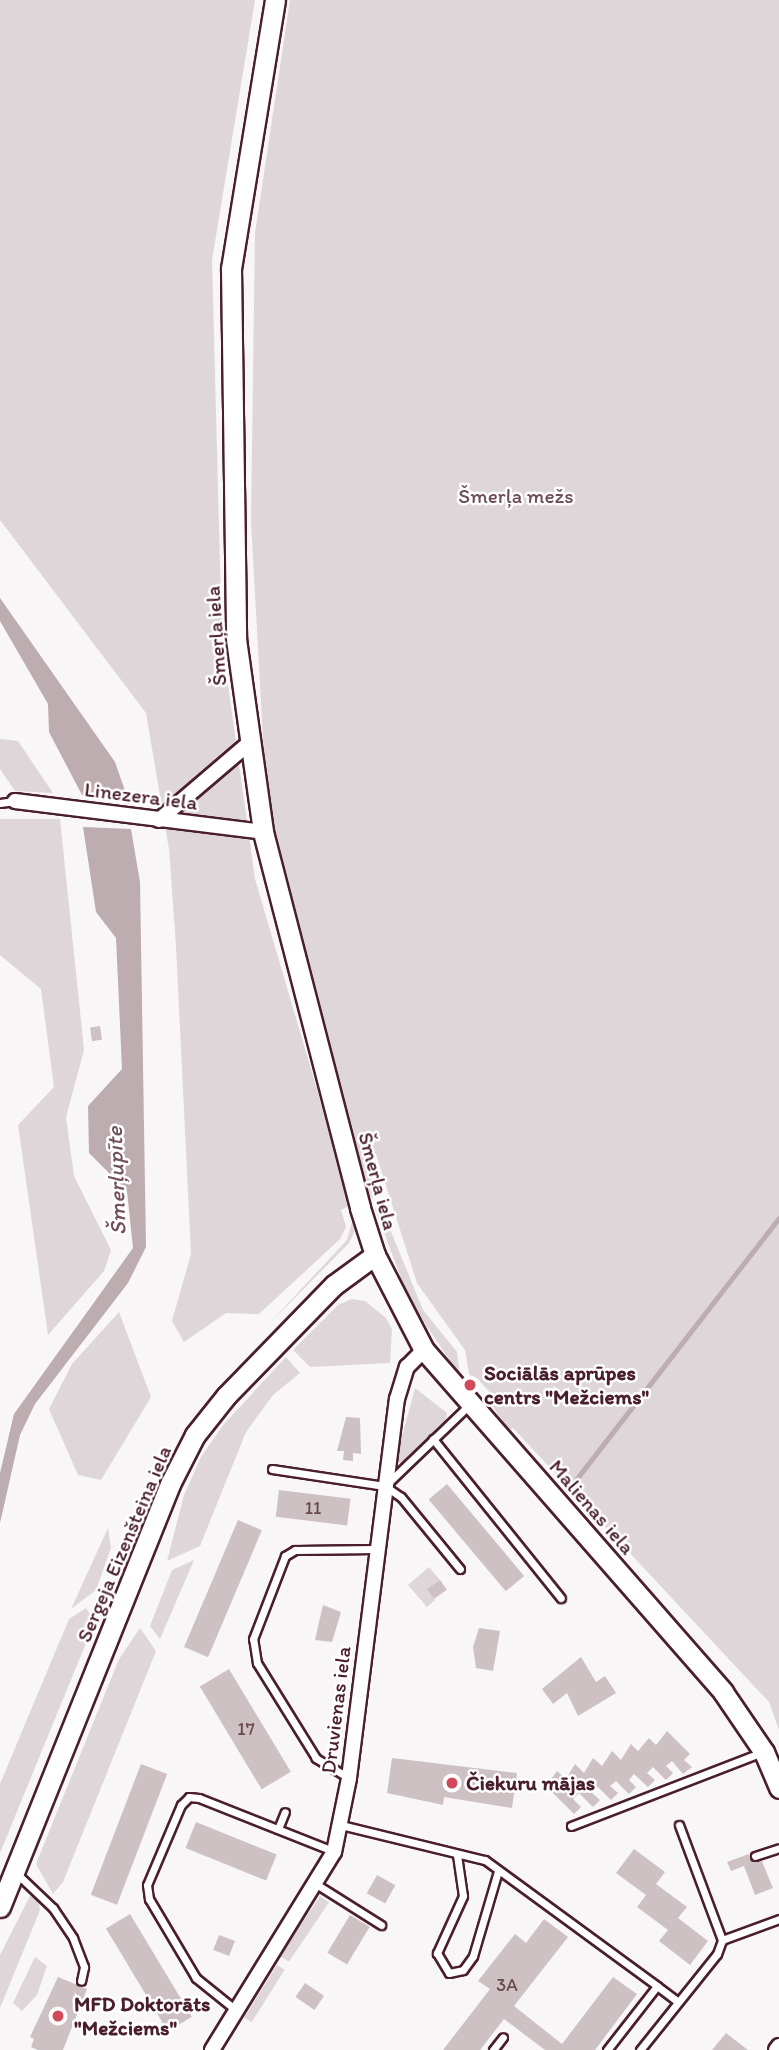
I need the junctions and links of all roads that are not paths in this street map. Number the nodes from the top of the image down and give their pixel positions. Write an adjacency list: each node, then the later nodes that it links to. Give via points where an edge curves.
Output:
1 (275, 0): 2 (street, Šmerļa iela, via 231,268 231,514 236,639)
2 (249, 743): 4 (street); 5 (street, Šmerļa iela)
3 (7, 802): 4 (street, Linezera iela)
4 (159, 820): 5 (street, Linezera iela)
5 (263, 832): 6 (street, Šmerļa iela)
6 (375, 1255): 7 (street, Malienas iela); 27 (street, Sergeja Eizenšteina iela, via 315,1304 217,1405 195,1435 170,1484)
7 (424, 1350): 8 (street, Malienas iela); 11 (street, Druvienas iela, via 407,1367 399,1389)
8 (471, 1404): 9 (lane); 15 (street, Malienas iela, via 723,1692)
9 (433, 1439): 11 (lane); 14 (lane)
10 (272, 1469): 11 (lane)
11 (385, 1486): 12 (street, Druvienas iela); 13 (lane, via 401,1497)
12 (377, 1549): 16 (street, Druvienas iela); 16 (lane, via 295,1550 285,1556 253,1639 257,1663 316,1758)
13 (460, 1569)
14 (561, 1598)
15 (764, 1752): 17 (street, Malienas iela); 21 (lane)
16 (349, 1778): 19 (street, Druvienas iela)
17 (779, 1787)
18 (285, 1812): 22 (lane)
19 (341, 1825): 24 (street, Druvienas iela); 25 (lane)
20 (679, 1825): 33 (lane)
21 (571, 1826)
22 (278, 1829): 24 (lane); 37 (lane, via 189,1797 147,1885 149,1899 196,1978)
23 (779, 1848): 26 (lane)
24 (334, 1852): 29 (street, Druvienas iela)
25 (457, 1855): 28 (lane, via 485,1860); 28 (lane, via 463,1896 437,1952 449,1973 463,1970 473,1956)
26 (755, 1856)
27 (14, 1871): 30 (street, Sergeja Eizenšteina iela); 34 (lane, via 31,1882 73,1938 84,1967)
28 (498, 1871): 35 (lane)
29 (316, 1884): 32 (lane); 37 (street, Druvienas iela)
30 (0, 1907)
31 (779, 1919): 33 (lane)
32 (381, 1925)
33 (722, 1940): 36 (lane)
34 (81, 1981)
35 (657, 1986): 36 (lane); 42 (lane)
36 (678, 2001): 43 (lane)
37 (237, 2011): 40 (street, Druvienas iela)
38 (503, 2037): 41 (lane)
39 (779, 2046): 44 (street)
40 (212, 2050)
41 (493, 2050)
42 (607, 2050)
43 (640, 2050)
44 (776, 2050)

